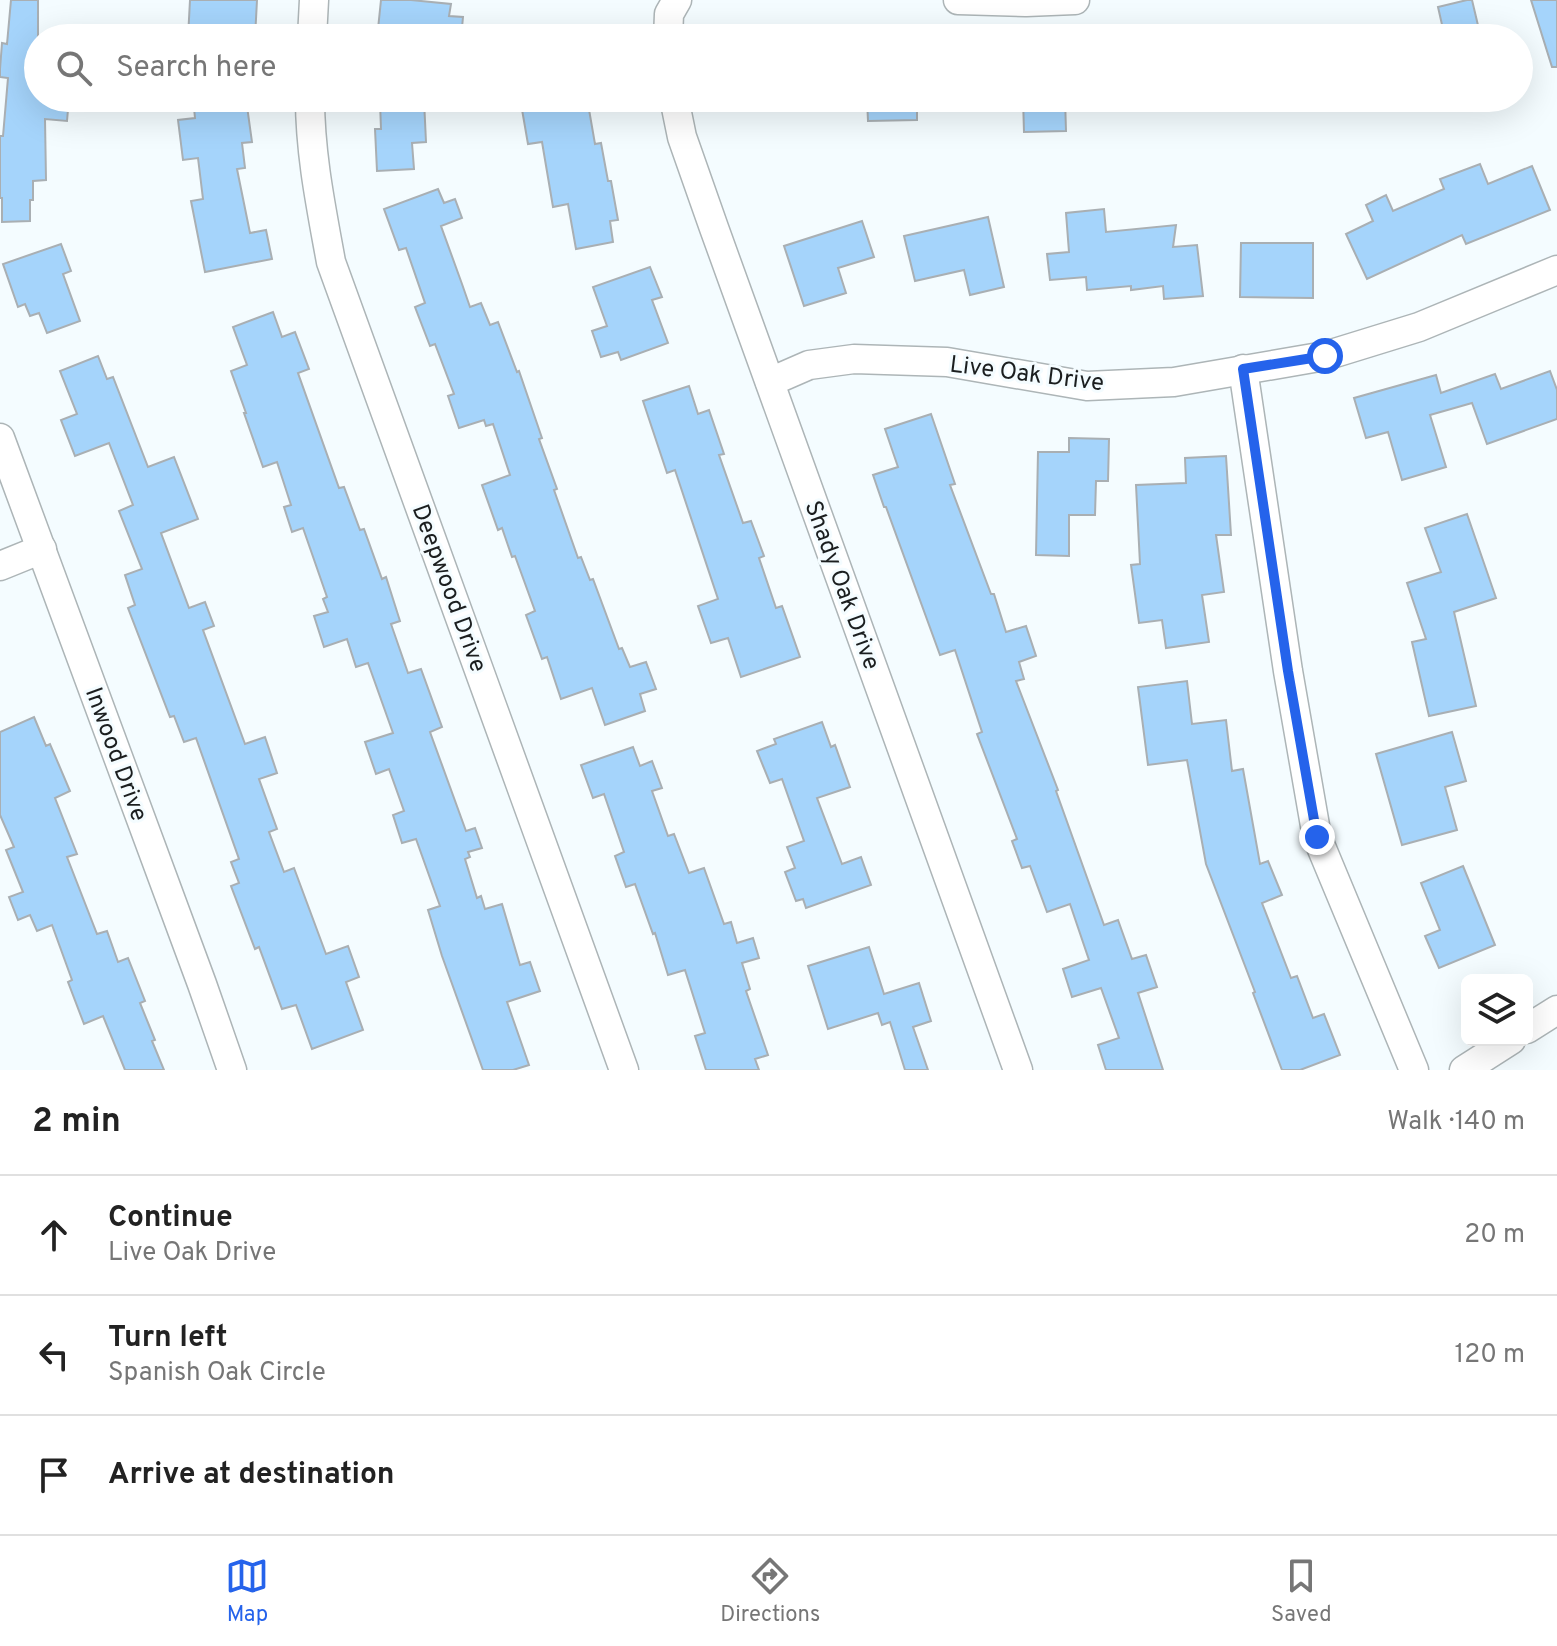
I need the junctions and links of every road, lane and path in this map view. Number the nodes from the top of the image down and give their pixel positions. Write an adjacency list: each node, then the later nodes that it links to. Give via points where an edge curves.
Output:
1 (314, 0): 5 (street)
2 (677, 0): 6 (street)
3 (958, 0): 4 (street)
4 (1075, 0)
5 (313, 24)
6 (669, 24)
7 (310, 112): 19 (street, Deepwood Drive, via 331,262)
8 (677, 112): 11 (street, Shady Oak Drive)
9 (1557, 270): 10 (street, Live Oak Drive, via 1419,327 1325,356)
10 (1243, 369): 11 (street, Live Oak Drive, via 1174,382 1087,386 947,362 854,359 809,365); 21 (street, via 1317,837)
11 (770, 382): 20 (street, Shady Oak Drive)
12 (0, 438): 13 (street, Inwood Drive)
13 (42, 549): 14 (street); 18 (street, Inwood Drive)
14 (0, 566)
15 (1557, 1010): 16 (street)
16 (1533, 1025)
17 (1502, 1046): 22 (street)
18 (232, 1070)
19 (624, 1070)
20 (1018, 1070)
21 (1414, 1070)
22 (1464, 1070)

